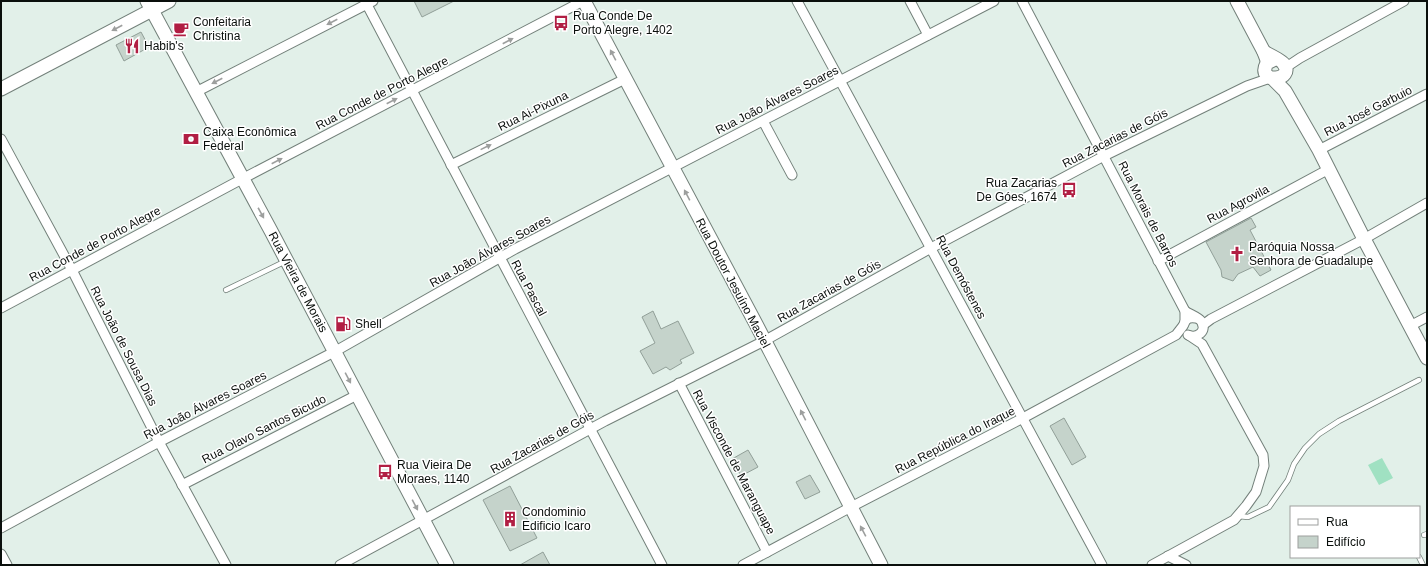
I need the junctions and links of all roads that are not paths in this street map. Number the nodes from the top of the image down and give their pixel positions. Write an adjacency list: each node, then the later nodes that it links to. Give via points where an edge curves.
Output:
1 (169, 1): 10 (street)
2 (584, 1): 13 (street, Rua Doutor Jesuíno Maciel, one-way to 2); 16 (street, Rua Conde de Porto Alegre, one-way to 2)
3 (797, 1): 14 (street, Rua Demóstenes)
4 (910, 1): 11 (street)
5 (994, 1): 11 (street, Rua João Álvares Soares)
6 (1022, 1): 22 (street, Rua Morais de Barros)
7 (1237, 1): 12 (street)
8 (1404, 1): 12 (street, Rua Zacarias de Góis, via 1300,58)
9 (368, 2): 16 (street, Rua Pascal); 17 (street, one-way to 17)
10 (149, 5): 15 (street, one-way to 15); 17 (street, Rua Vieira de Morais)
11 (928, 35): 14 (street, Rua João Álvares Soares)
12 (1274, 67): 21 (street, via 1285,91); 22 (street, Rua Zacarias de Góis, via 1247,86)
13 (625, 79): 23 (street, Rua Ai-Pixuna, one-way to 13); 24 (street, Rua Doutor Jesuíno Maciel)
14 (840, 82): 19 (street, Rua João Álvares Soares); 30 (street, Rua Demóstenes)
15 (1, 89)
16 (413, 90): 23 (street, Rua Pascal); 27 (street, Rua Conde de Porto Alegre, one-way to 16)
17 (196, 92): 27 (street, Rua Vieira de Morais)
18 (1427, 94): 21 (street, Rua José Garbuio)
19 (763, 121): 24 (street, Rua João Álvares Soares); 26 (street)
20 (1, 139): 34 (street, Rua João de Sousa Dias)
21 (1320, 150): 25 (street)
22 (1104, 156): 30 (street, Rua Zacarias de Góis); 33 (street, Rua Morais de Barros)
23 (451, 165): 31 (street, Rua Pascal)
24 (673, 168): 31 (street, Rua João Álvares Soares); 42 (street, Rua Doutor Jesuíno Maciel, one-way to 24)
25 (1329, 169): 29 (street); 33 (street, Rua Agrovila)
26 (792, 175)
27 (242, 179): 32 (street, Rua Vieira de Morais, one-way to 32); 34 (street, Rua Conde de Porto Alegre)
28 (1427, 203): 29 (street)
29 (1364, 239): 39 (street); 40 (street)
30 (932, 248): 42 (street, Rua Zacarias de Góis); 49 (street, Rua Demóstenes)
31 (500, 258): 44 (street, Rua João Álvares Soares); 50 (street, Rua Pascal)
32 (286, 261): 35 (lane); 44 (street, Rua Vieira de Morais)
33 (1158, 261): 37 (street, Rua Morais de Barros)
34 (72, 270): 36 (street, Rua Conde de Porto Alegre); 51 (street, Rua João de Sousa Dias)
35 (226, 290)
36 (1, 308)
37 (1184, 311): 39 (street); 41 (street, Rua Morais de Barros)
38 (1427, 317): 40 (street)
39 (1201, 323): 41 (street, via 1190,318); 41 (street, via 1197,336); 43 (street)
40 (1410, 326): 45 (street)
41 (1186, 330): 43 (street); 49 (street, Rua República do Iraque)
42 (764, 341): 47 (street, Rua Zacarias de Góis); 53 (street, Rua Doutor Jesuíno Maciel, one-way to 42)
43 (1202, 344): 54 (street, via 1263,455 1264,466 1256,492)
44 (334, 352): 48 (street, Rua Vieira de Morais, one-way to 48); 51 (street, Rua João Álvares Soares)
45 (1427, 358)
46 (1419, 380): 54 (lane, via 1339,421 1320,434 1305,448 1294,464 1288,480 1269,507 1248,518)
47 (679, 383): 50 (street, Rua Zacarias de Góis); 57 (street, Rua Visconde de Maranguape)
48 (357, 395): 52 (street, Rua Olavo Santos Bicudo); 55 (street, Rua Vieira de Morais, one-way to 55)
49 (1023, 418): 53 (street, Rua República do Iraque); 67 (street, Rua Demóstenes)
50 (591, 430): 55 (street, Rua Zacarias de Góis); 64 (street, Rua Pascal)
51 (159, 442): 52 (street, Rua João de Sousa Dias); 56 (street, Rua João Álvares Soares)
52 (182, 485): 61 (street, Rua João de Sousa Dias)
53 (850, 508): 57 (street, Rua República do Iraque); 66 (street, Rua Doutor Jesuíno Maciel, one-way to 53)
54 (1238, 516): 59 (street)
55 (423, 520): 62 (street, Rua Zacarias de Góis); 63 (street, Rua Vieira de Morais)
56 (1, 528)
57 (767, 552): 65 (street, Rua República do Iraque)
58 (1, 554): 60 (street)
59 (1168, 556): 68 (street); 69 (street)
60 (7, 565)
61 (226, 565)
62 (340, 565)
63 (447, 565)
64 (662, 565)
65 (743, 565)
66 (881, 565)
67 (1102, 565)
68 (1152, 565)
69 (1186, 565)

